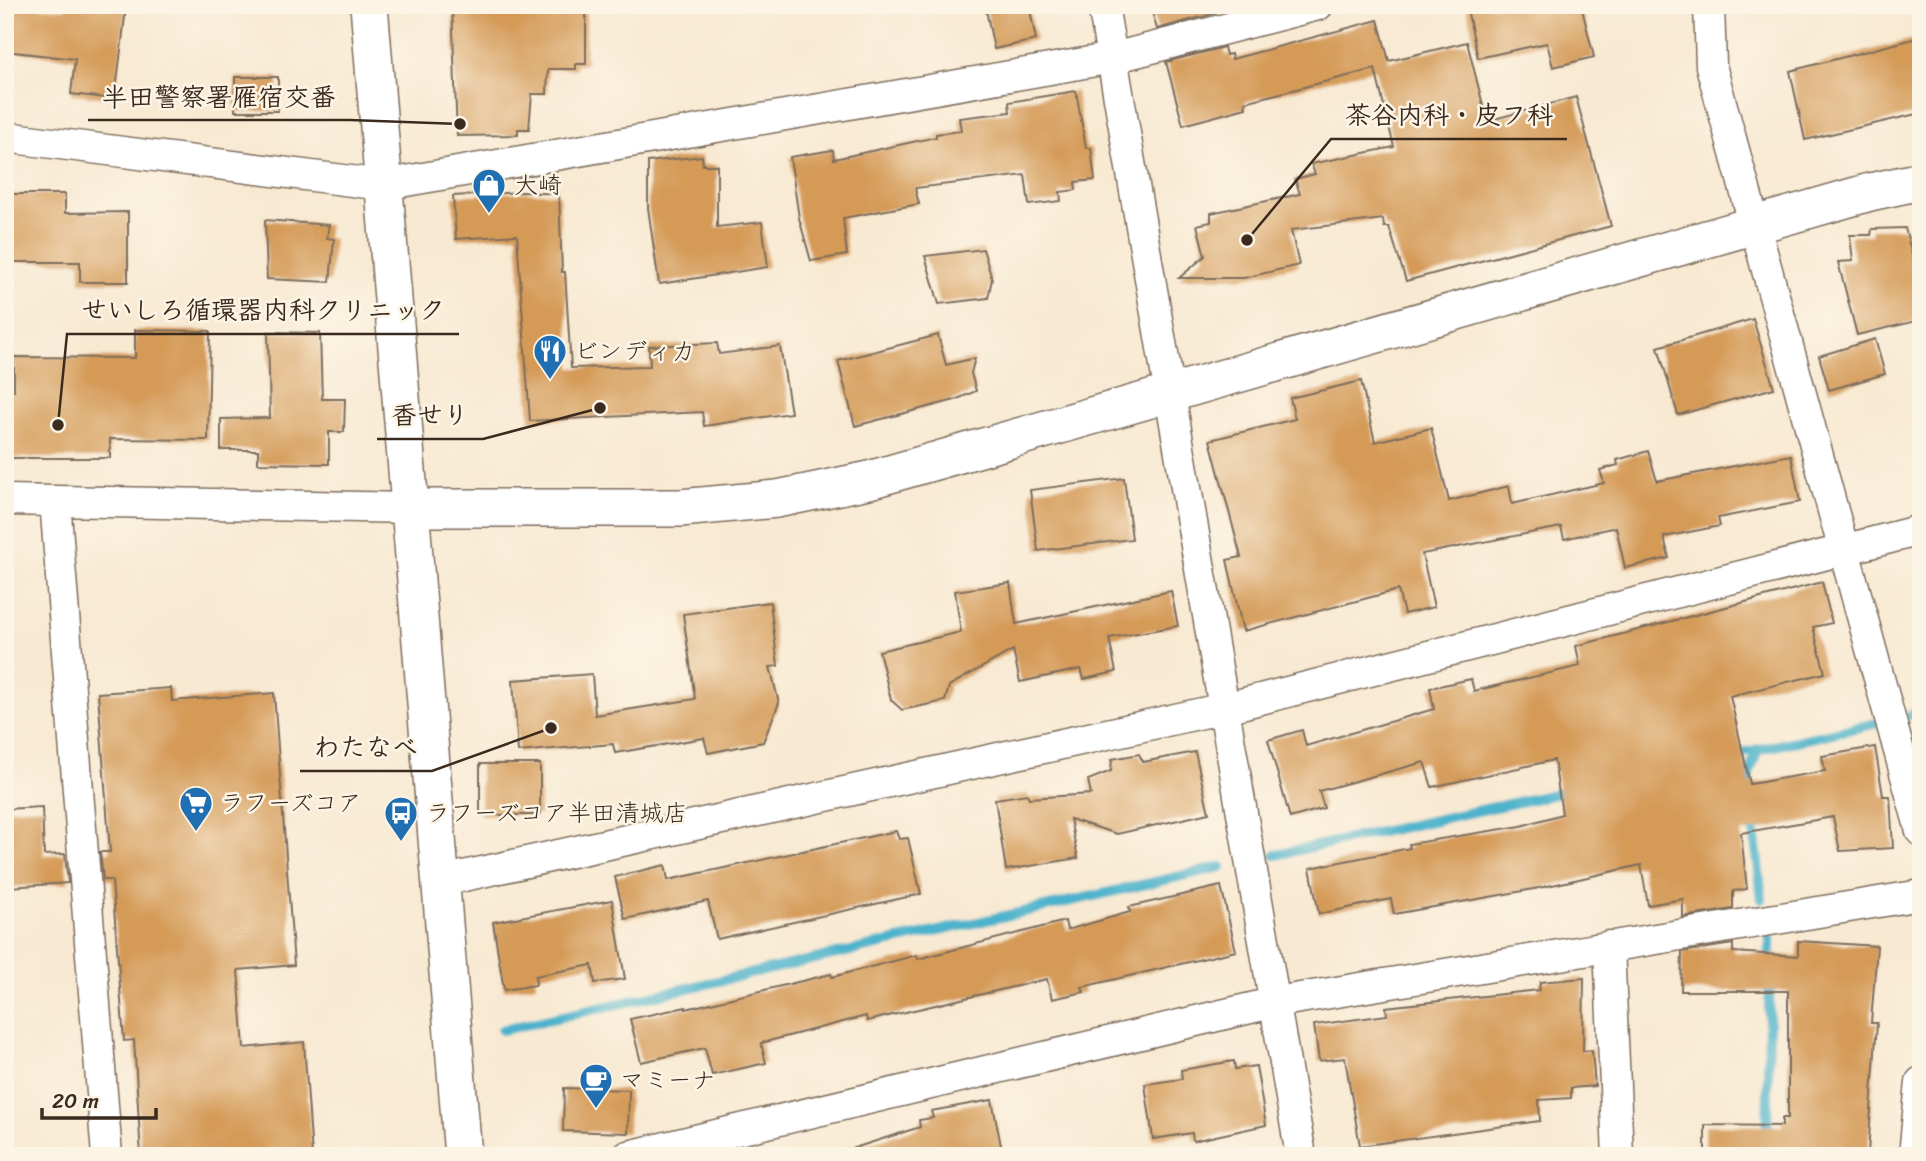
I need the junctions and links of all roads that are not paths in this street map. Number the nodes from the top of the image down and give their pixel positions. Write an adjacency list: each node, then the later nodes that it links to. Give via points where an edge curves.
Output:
1 (369, 5): 8 (street)
2 (1103, 5): 5 (street)
3 (1318, 5): 5 (street)
4 (1709, 5): 9 (street, via 1712,66)
5 (1112, 58): 8 (street); 10 (street)
6 (5, 137): 8 (street)
7 (1921, 181): 9 (street)
8 (383, 185): 13 (street)
9 (1754, 225): 10 (street); 15 (street)
10 (1171, 392): 13 (street, via 869,480 777,499 680,508); 16 (street)
11 (5, 500): 12 (street)
12 (55, 501): 13 (street); 23 (street)
13 (411, 508): 18 (street)
14 (1921, 530): 15 (street)
15 (1846, 550): 16 (street); 17 (street)
16 (1225, 708): 18 (street); 21 (street)
17 (1921, 831)
18 (441, 881): 24 (street)
19 (1921, 895): 20 (street)
20 (1609, 946): 21 (street); 27 (street)
21 (1276, 1002): 25 (street); 26 (street)
22 (1921, 1082): 28 (street)
23 (107, 1156)
24 (463, 1156)
25 (628, 1156)
26 (1301, 1156)
27 (1618, 1156)
28 (1914, 1156)

